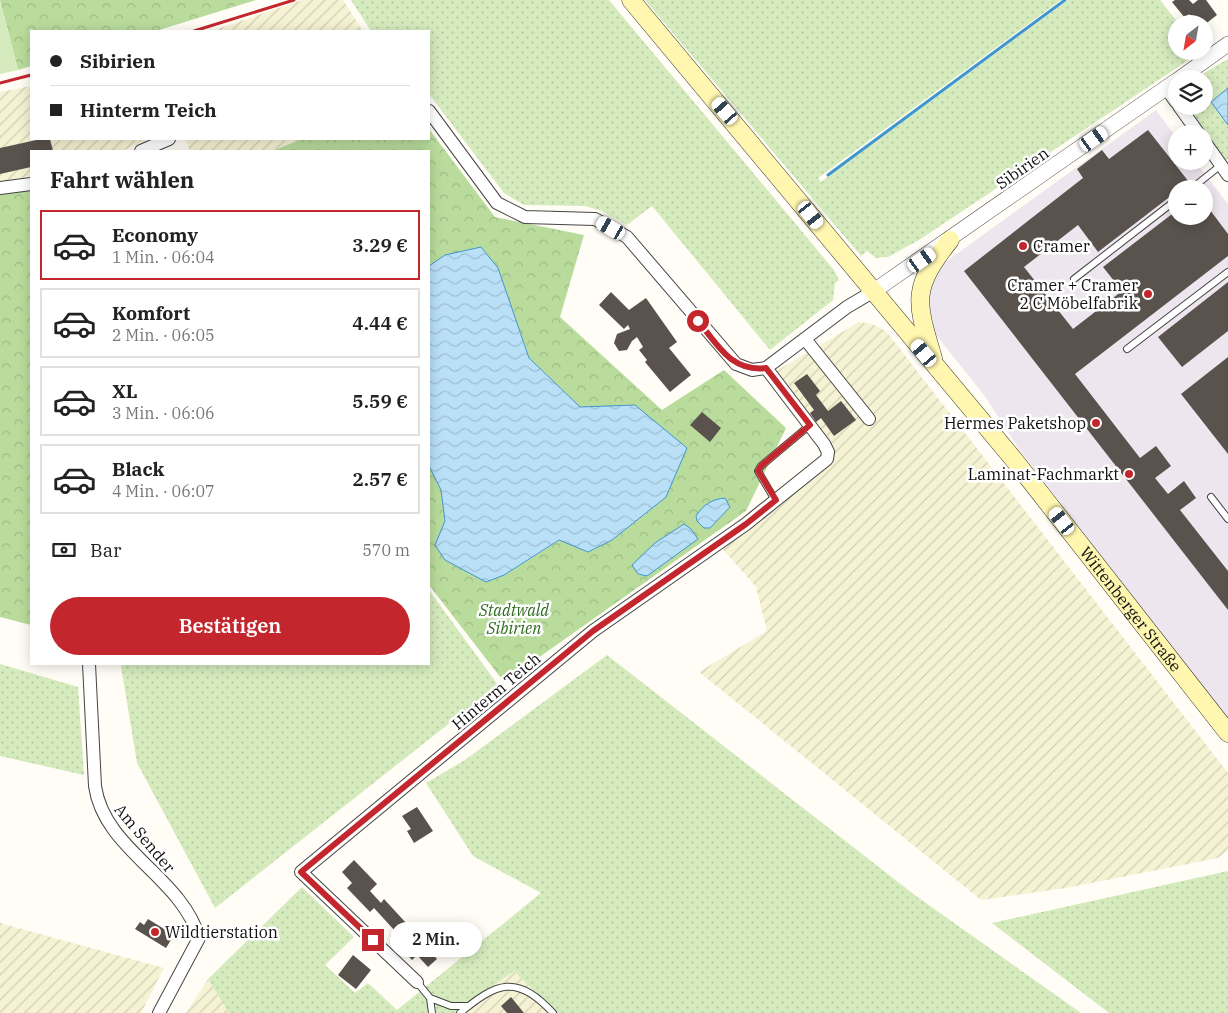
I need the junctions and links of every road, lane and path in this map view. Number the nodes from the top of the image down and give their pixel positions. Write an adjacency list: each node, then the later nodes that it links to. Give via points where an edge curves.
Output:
1 (631, 0): 17 (main road, Wittenberger Straße)
2 (1228, 44): 3 (street, Sibirien)
3 (1192, 70)
4 (1168, 87): 14 (street, Sibirien)
5 (430, 112): 21 (street, via 497,203 525,217 595,219 627,237 736,364 752,370)
6 (167, 140): 7 (street)
7 (146, 150)
8 (1213, 153): 9 (street)
9 (1225, 170): 10 (lane)
10 (1207, 180)
11 (30, 184): 12 (street)
12 (0, 188)
13 (1168, 206): 16 (lane)
14 (950, 240): 17 (street, Sibirien); 20 (main road, via 924,278 919,302)
15 (1228, 272): 19 (lane)
16 (1074, 279)
17 (874, 291): 18 (street, Sibirien, via 846,307); 20 (main road, Wittenberger Straße)
18 (805, 339): 21 (street, Sibirien); 22 (street)
19 (1127, 349)
20 (935, 366): 28 (main road, Wittenberger Straße, via 1015,461)
21 (766, 368): 23 (street, Hinterm Teich)
22 (869, 419)
23 (810, 425): 25 (lane, via 758,471); 25 (street, Hinterm Teich, via 824,444 827,459)
24 (1211, 498): 26 (lane)
25 (776, 500): 29 (street, Hinterm Teich, via 593,631 301,872)
26 (1228, 519)
27 (89, 665): 32 (street, Am Sender, via 98,805 116,832 176,898 199,938)
28 (1228, 733)
29 (417, 982): 30 (lane)
30 (430, 998): 31 (lane, via 451,1006); 33 (lane)
31 (468, 1006): 34 (lane); 35 (lane, via 498,987 513,987 524,990)
32 (159, 1013)
33 (432, 1013)
34 (460, 1013)
35 (552, 1013)

